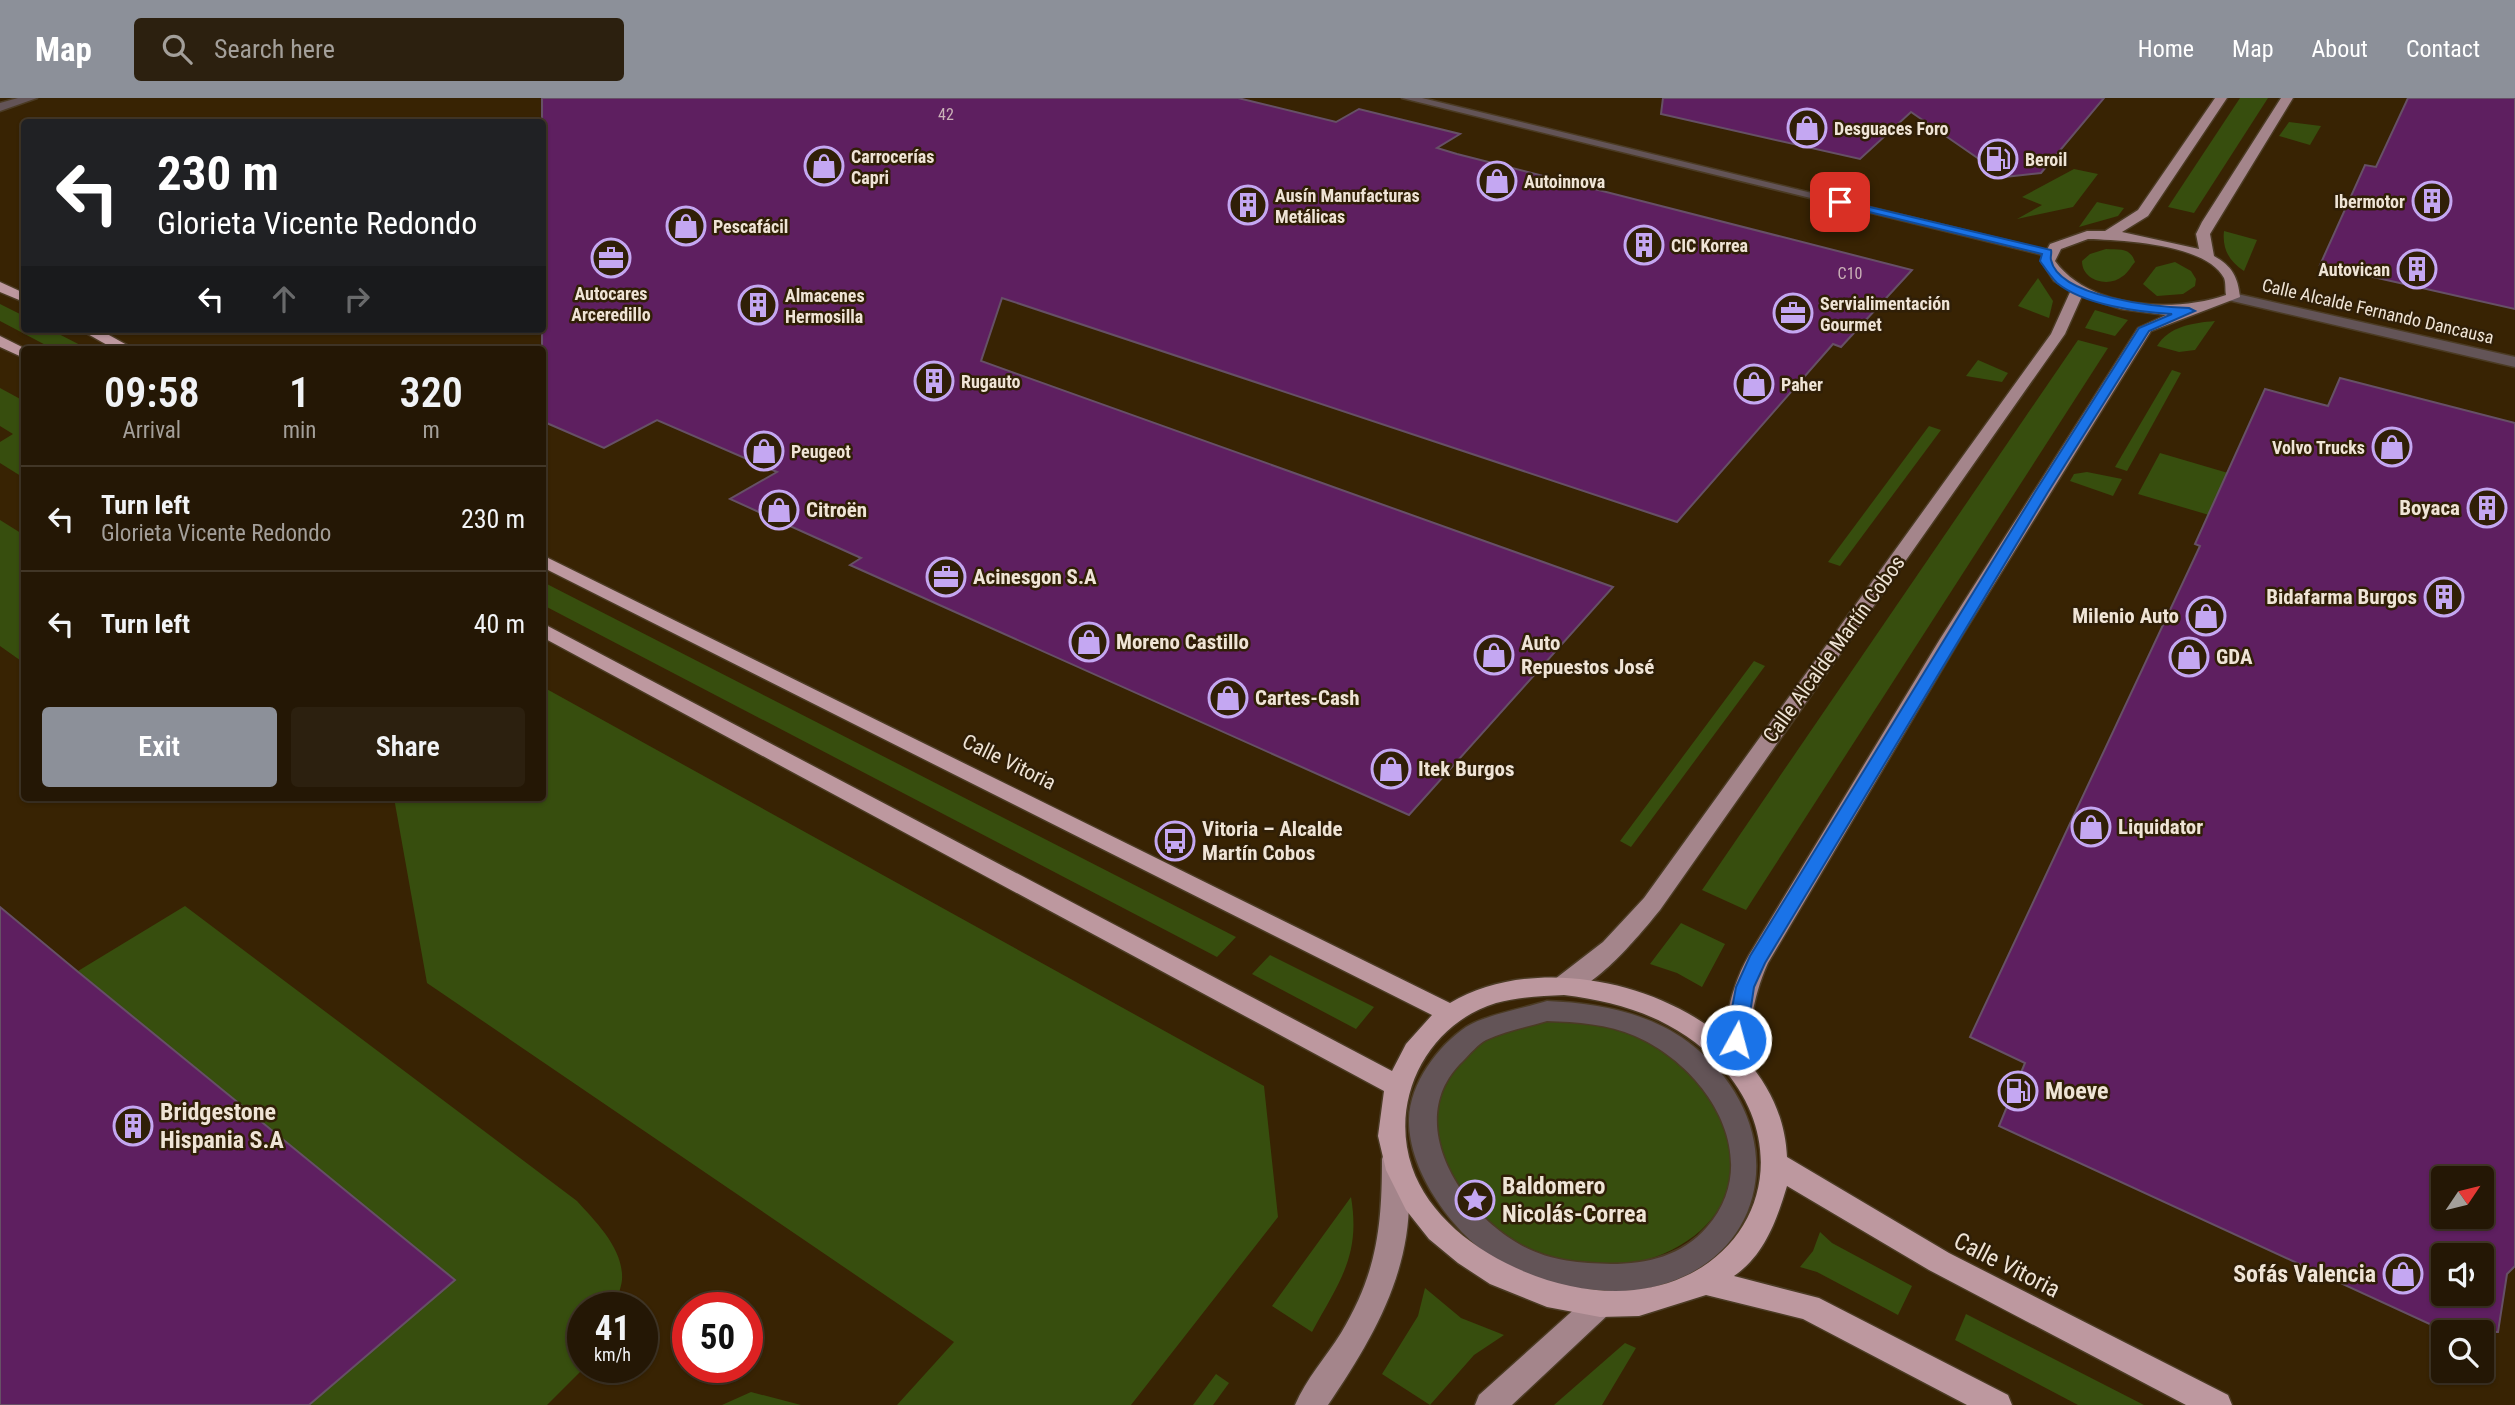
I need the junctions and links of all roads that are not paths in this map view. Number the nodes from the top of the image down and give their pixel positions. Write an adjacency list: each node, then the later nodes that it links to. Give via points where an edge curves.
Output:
1 (31, 98): 5 (street)
2 (1408, 98): 7 (street)
3 (2221, 98): 6 (main road, via 2143,213)
4 (2287, 98): 8 (main road, via 2203,234)
5 (0, 107)
6 (2109, 234): 7 (main road, via 2069,239); 8 (main road, via 2161,242)
7 (2047, 252): 10 (main road, via 2051,271)
8 (2208, 258): 12 (main road, via 2232,279)
9 (0, 286): 11 (highway)
10 (2077, 290): 13 (main road, via 2131,307); 21 (main road, Calle Alcalde Martín Cobos, via 2050,346 1652,904 1604,957)
11 (21, 296)
12 (2233, 297): 13 (main road); 18 (street, Calle Alcalde Fernando Dancausa)
13 (2189, 311): 24 (main road, via 2145,328 1872,766 1757,961 1738,1015)
14 (94, 333): 16 (highway)
15 (0, 341): 17 (highway)
16 (120, 346)
17 (21, 352)
18 (2515, 362)
19 (546, 562): 23 (highway, Calle Vitoria)
20 (546, 631): 25 (highway)
21 (1564, 986): 23 (highway, via 1523,988 1485,997); 24 (highway, via 1626,996 1657,1008 1686,1023)
22 (1574, 1011): 22 (street, via 1547,1011 1497,1022 1456,1047 1430,1083 1424,1106 1425,1153 1448,1200 1467,1222 1516,1257 1576,1276 1608,1279 1664,1270 1689,1260 1726,1228 1745,1186 1747,1164 1738,1119 1711,1078 1672,1044 1625,1021)
23 (1451, 1014): 25 (highway, via 1418,1042)
24 (1734, 1064): 27 (highway, via 1770,1122)
25 (1395, 1085): 26 (highway, via 1390,1121)
26 (1395, 1157): 29 (highway, via 1410,1193 1434,1227 1467,1256 1507,1280 1553,1297); 30 (main road, via 1394,1231 1386,1270 1360,1329)
27 (1777, 1166): 28 (highway, via 1774,1198 1762,1229 1741,1256); 33 (highway, Calle Vitoria, via 1948,1269)
28 (1706, 1282): 29 (highway, via 1637,1304); 32 (highway, via 1810,1307)
29 (1600, 1304): 31 (main road)
30 (1310, 1405)
31 (1490, 1405)
32 (1997, 1405)
33 (2217, 1405)

